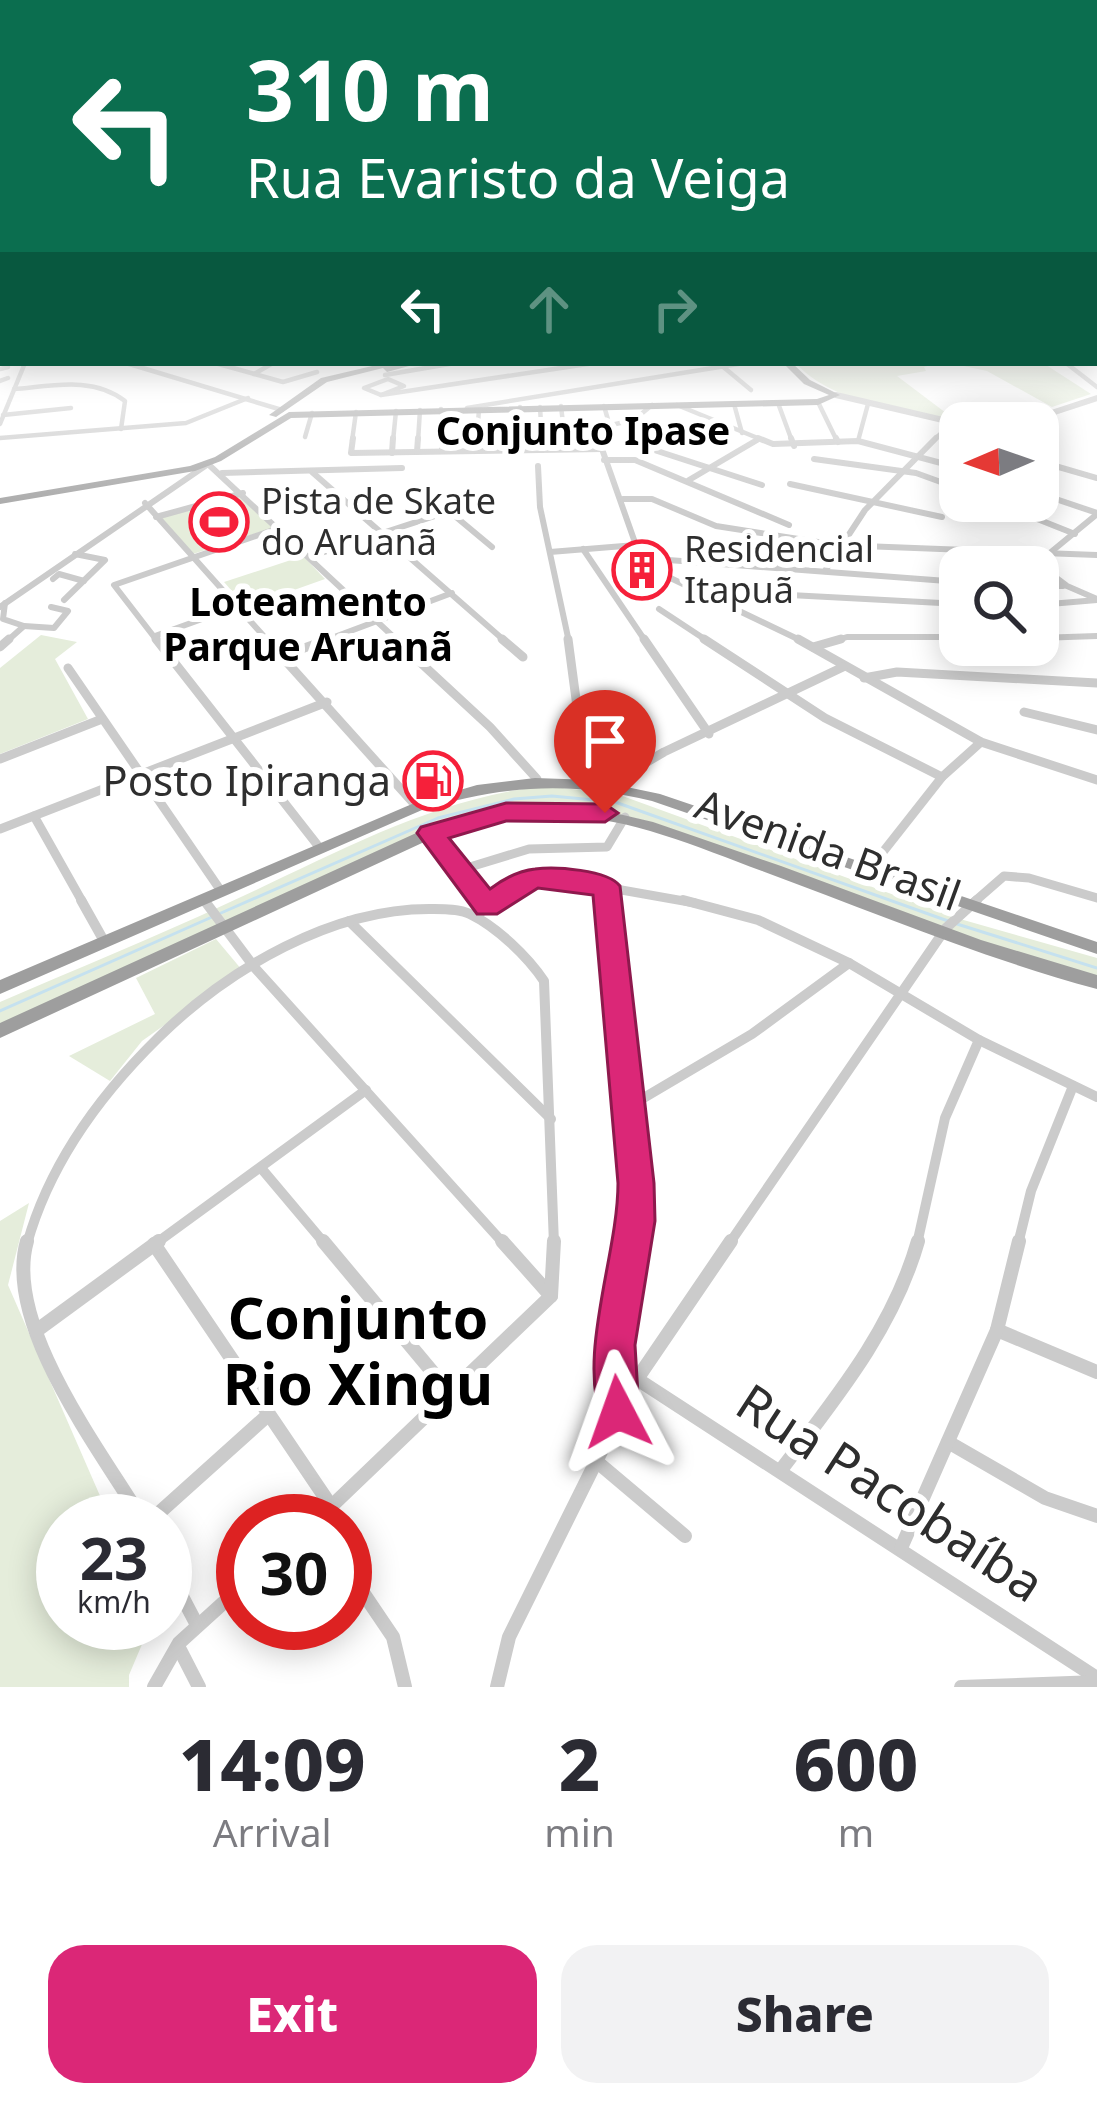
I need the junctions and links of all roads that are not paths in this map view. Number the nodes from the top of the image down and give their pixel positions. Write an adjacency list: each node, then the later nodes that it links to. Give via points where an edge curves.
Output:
1 (24, 366): 22 (street)
2 (136, 366): 26 (street)
3 (227, 366): 17 (street)
4 (235, 366): 17 (street)
5 (267, 366): 17 (street)
6 (323, 366): 16 (main road); 17 (street, via 292,379); 20 (main road)
7 (374, 366): 16 (main road)
8 (403, 366): 31 (main road)
9 (440, 366): 19 (street)
10 (509, 366): 18 (street)
11 (575, 366): 18 (street)
12 (713, 366): 40 (street)
13 (720, 366): 23 (street)
14 (790, 366): 25 (main road)
15 (1070, 366): 21 (street)
16 (352, 369): 20 (main road)
17 (256, 373)
18 (518, 375): 24 (street)
19 (368, 380)
20 (312, 387): 31 (main road); 47 (main road)
21 (1097, 387)
22 (14, 389): 48 (street); 52 (street, via 86,385 123,397)
23 (751, 391)
24 (381, 395): 24 (street, via 364,388 388,379 404,386)
25 (836, 395): 28 (main road); 30 (street)
26 (248, 398): 47 (street); 52 (street, via 194,422)
27 (1097, 398): 43 (street)
28 (818, 402): 29 (main road); 30 (street); 59 (street)
29 (778, 403): 33 (main road); 60 (street)
30 (862, 403): 49 (street); 58 (street)
31 (302, 404): 41 (main road)
32 (677, 404): 33 (main road); 34 (main road); 53 (street)
33 (734, 404): 53 (street)
34 (652, 405): 36 (main road); 51 (street)
35 (561, 406): 36 (main road); 38 (main road); 63 (street)
36 (604, 406): 51 (street)
37 (520, 407): 38 (main road); 40 (main road); 62 (street)
38 (540, 407): 64 (street)
39 (71, 408): 48 (street)
40 (473, 408): 41 (main road); 65 (street)
41 (441, 409): 42 (main road); 67 (street)
42 (420, 410): 44 (main road); 66 (street)
43 (1059, 410)
44 (396, 411): 45 (main road); 68 (street)
45 (356, 412): 46 (main road); 68 (street, via 351,454)
46 (312, 413): 47 (main road); 54 (street)
47 (280, 414): 73 (main road); 89 (main road, via 180,466)
48 (3, 416): 50 (street)
49 (939, 420)
50 (0, 424)
51 (611, 425): 69 (street)
52 (121, 429): 55 (street)
53 (743, 434): 57 (street)
54 (305, 437)
55 (0, 438)
56 (939, 439): 70 (street)
57 (757, 440): 60 (street); 75 (street)
58 (858, 441): 59 (street); 70 (street)
59 (838, 442): 60 (street)
60 (794, 446)
61 (648, 448): 75 (street)
62 (519, 449): 64 (street); 65 (street)
63 (566, 449): 64 (street); 69 (street)
64 (542, 450)
65 (477, 451): 67 (street)
66 (417, 452): 67 (street); 68 (street)
67 (442, 452)
68 (392, 453)
69 (603, 454): 83 (street); 90 (street)
70 (919, 456): 72 (street); 78 (street)
71 (814, 459): 78 (street)
72 (939, 462)
73 (208, 464): 80 (street); 81 (main road)
74 (538, 466): 109 (street)
75 (711, 467): 83 (street); 86 (street)
76 (1059, 467): 82 (street)
77 (402, 469): 79 (street)
78 (902, 471): 84 (street); 93 (street)
79 (312, 472): 80 (street); 101 (street)
80 (222, 473): 87 (street)
81 (177, 478): 89 (main road); 92 (street)
82 (1097, 478)
83 (689, 480): 99 (street)
84 (939, 482)
85 (790, 484): 93 (street)
86 (762, 485)
87 (243, 493): 96 (street); 100 (street)
88 (493, 496): 94 (street)
89 (0, 499)
90 (623, 500): 103 (street); 104 (street, via 652,499 716,526)
91 (1059, 501): 95 (street)
92 (146, 503): 96 (street); 111 (street)
93 (874, 503): 97 (street); 104 (street)
94 (450, 512): 101 (street); 106 (street)
95 (1097, 513): 102 (street)
96 (156, 517): 113 (street)
97 (939, 517)
98 (1045, 522): 102 (street)
99 (789, 525)
100 (279, 528): 113 (street); 114 (street)
101 (381, 534): 114 (street); 123 (street)
102 (1075, 534): 105 (street)
103 (636, 545): 107 (street); 115 (street)
104 (836, 545): 108 (street); 116 (street)
105 (1059, 546)
106 (492, 547)
107 (583, 549): 109 (street); 152 (street)
108 (939, 550)
109 (550, 553): 160 (street)
110 (1059, 553): 112 (street)
111 (75, 554): 118 (street, via 105,560); 132 (street)
112 (1097, 555)
113 (192, 556): 128 (street); 135 (street, via 115,582)
114 (309, 557): 133 (street)
115 (642, 558): 116 (street); 130 (street)
116 (825, 571): 119 (street)
117 (52, 579): 118 (street)
118 (84, 580): 124 (street)
119 (939, 580)
120 (1059, 581): 122 (street)
121 (1059, 586): 122 (street)
122 (1066, 586): 125 (street)
123 (452, 593): 133 (street); 142 (street)
124 (64, 600)
125 (1097, 600): 127 (street)
126 (939, 603): 130 (street, via 771,594)
127 (1059, 603)
128 (238, 606): 135 (street); 141 (street)
129 (51, 607): 134 (street, via 68,611 54,628)
130 (737, 607): 140 (street)
131 (659, 609): 147 (street)
132 (2, 611): 134 (street, via 5,621)
133 (375, 621): 141 (street); 158 (street)
134 (24, 626): 139 (street)
135 (154, 636): 153 (street)
136 (1097, 636): 138 (street)
137 (939, 637): 140 (street, via 847,637)
138 (1059, 637)
139 (0, 647)
140 (813, 647): 143 (street)
141 (285, 655): 148 (street)
142 (523, 657)
143 (843, 667): 145 (street); 147 (street)
144 (68, 668): 150 (street)
145 (864, 678): 146 (street, via 897,672); 154 (street)
146 (1097, 683)
147 (792, 696): 152 (street); 157 (street)
148 (327, 702): 153 (street); 162 (street)
149 (1024, 712): 151 (street)
150 (102, 719): 155 (street); 156 (street)
151 (1097, 730)
152 (709, 734): 161 (street)
153 (234, 739): 156 (street); 167 (street)
154 (981, 742): 157 (street); 159 (street)
155 (0, 759)
156 (141, 775): 163 (street); 171 (street)
157 (942, 777): 169 (street)
158 (537, 779): 160 (highway, Avenida Brasil); 162 (highway, Avenida Brasil)
159 (1097, 780)
160 (587, 782): 161 (highway, Avenida Brasil)
161 (608, 785): 169 (highway, Avenida Brasil)
162 (417, 807): 167 (highway, Avenida Brasil)
163 (34, 816): 165 (street); 179 (street)
164 (626, 817): 166 (highway, Avenida Brasil, via 524,810); 168 (street, via 607,847 529,849); 178 (highway, Avenida Brasil)
165 (0, 830)
166 (430, 833): 168 (street); 177 (highway, Avenida Brasil)
167 (320, 848): 171 (highway, Avenida Brasil)
168 (460, 870): 174 (street)
169 (868, 872): 175 (highway, Avenida Brasil)
170 (606, 886): 174 (street, via 537,878); 181 (street, via 758,920); 191 (street)
171 (221, 891): 173 (highway, Avenida Brasil)
172 (1097, 898): 175 (street, via 1004,876)
173 (205, 902): 177 (street); 179 (highway, Avenida Brasil)
174 (482, 911): 176 (street); 192 (street, via 544,981)
175 (963, 912): 178 (street); 180 (highway, Avenida Brasil)
176 (349, 921): 182 (street); 192 (street)
177 (222, 926): 182 (street); 186 (highway, Avenida Brasil)
178 (945, 930): 183 (highway, Avenida Brasil); 185 (street)
179 (104, 941): 184 (highway, Avenida Brasil)
180 (1097, 949)
181 (849, 963): 185 (street); 191 (street, via 752,1034)
182 (255, 968): 189 (street); 197 (street, via 183,1015 55,1167 22,1283)
183 (1097, 982)
184 (0, 987)
185 (902, 991): 187 (street); 199 (street)
186 (0, 1031)
187 (980, 1040): 188 (street); 205 (street, via 952,1084 914,1258 893,1307 866,1357)
188 (1073, 1086): 190 (street); 196 (street, via 1031,1191)
189 (366, 1090): 193 (street); 195 (street)
190 (1097, 1097)
191 (630, 1106): 201 (street, via 636,1221 615,1345)
192 (551, 1119): 195 (street)
193 (261, 1168): 194 (street); 200 (street)
194 (154, 1244): 197 (street); 202 (street)
195 (550, 1296): 200 (street)
196 (997, 1330): 198 (street); 203 (street)
197 (36, 1331): 206 (street)
198 (1097, 1372)
199 (637, 1379): 201 (street); 205 (street, Rua Pacobaíba)
200 (450, 1393): 209 (street)
201 (618, 1412): 204 (street)
202 (268, 1415): 207 (street); 208 (street)
203 (948, 1442): 210 (street, via 1045,1498); 212 (street)
204 (596, 1461): 211 (street); 224 (street, via 509,1637)
205 (781, 1470): 212 (street, Rua Pacobaíba)
206 (130, 1494)
207 (177, 1494)
208 (323, 1494)
209 (344, 1494)
210 (1097, 1516)
211 (685, 1536)
212 (901, 1548): 220 (street, Rua Pacobaíba)
213 (372, 1604): 223 (street, via 395,1637)
214 (216, 1608): 216 (street)
215 (192, 1615): 216 (street)
216 (197, 1625): 217 (street)
217 (192, 1631)
218 (175, 1650): 221 (street)
219 (180, 1650): 222 (street)
220 (1097, 1680): 225 (street)
221 (154, 1687)
222 (199, 1687)
223 (405, 1687)
224 (497, 1687)
225 (961, 1687)

